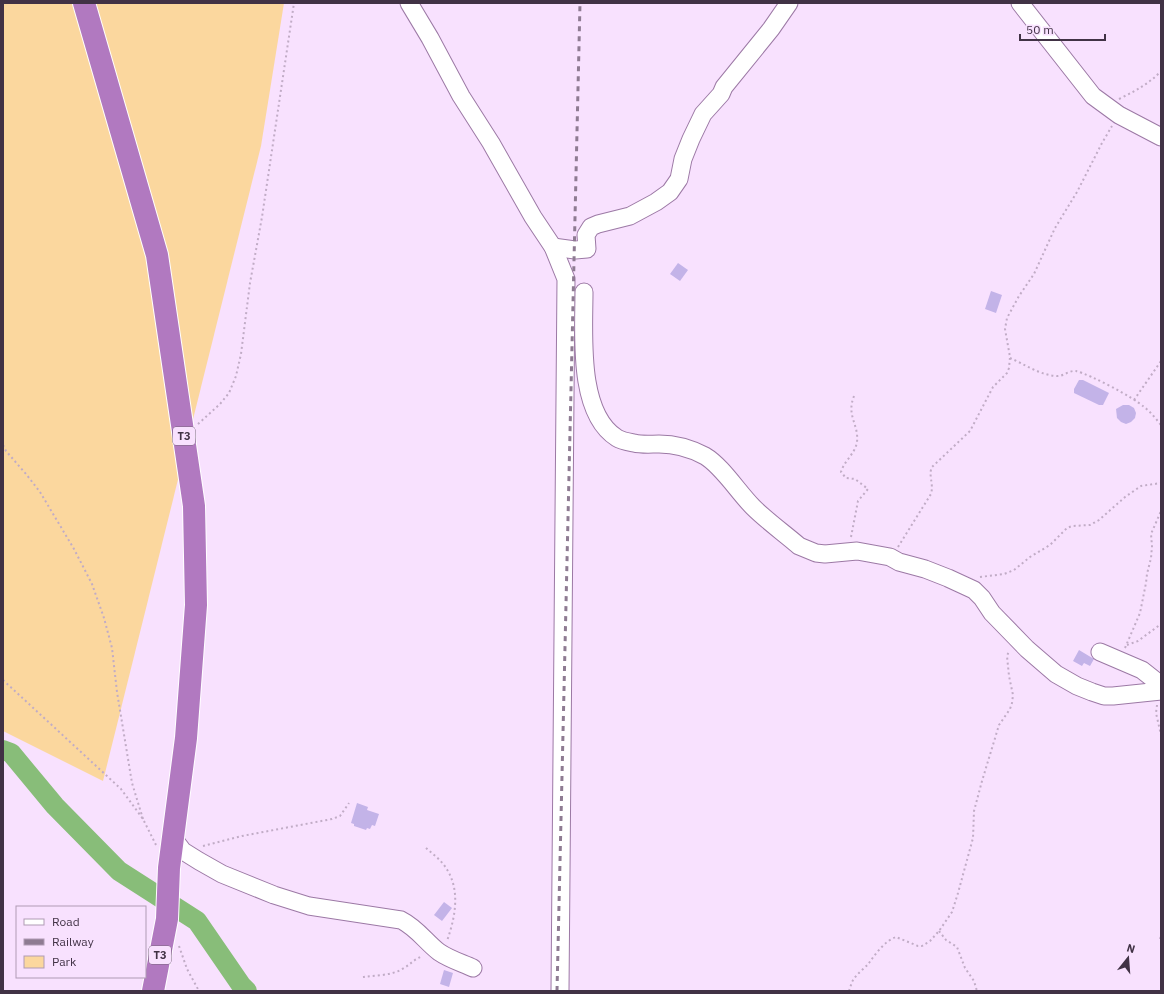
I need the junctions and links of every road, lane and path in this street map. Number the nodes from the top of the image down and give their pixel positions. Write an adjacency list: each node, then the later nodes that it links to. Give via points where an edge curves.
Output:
1 (84, 3): 16 (highway, T3, via 157,255)
2 (294, 3): 16 (path, via 236,376 229,393 220,404)
3 (409, 3): 9 (street, via 461,96)
4 (789, 3): 9 (street, via 703,114 683,159 679,179 670,192 630,216 591,227 586,235 587,249)
5 (1020, 3): 7 (street, via 1082,84)
6 (1161, 71): 7 (path, via 1140,89 1115,102)
7 (1113, 111): 8 (street); 11 (path, via 1102,143 1077,192 1055,228 1034,274 1006,318 1005,329)
8 (1161, 137)
9 (553, 247): 42 (street, via 566,279)
10 (584, 292): 20 (street, via 586,384 594,409 617,438 637,444 676,444 691,449 716,465 754,508 800,546 816,553)
11 (1010, 357): 14 (path, via 1054,376 1077,371); 21 (path, via 1007,373 993,387 974,426 930,470 933,489 931,494)
12 (1161, 361): 14 (path)
13 (854, 396): 20 (path, via 851,412 857,432 857,443 841,472 846,478 855,479 868,489 858,501)
14 (1134, 400): 15 (path)
15 (1161, 425)
16 (184, 436): 32 (highway, T3, via 194,506 196,605)
17 (3, 445): 31 (path, via 40,492 74,549 94,591 112,648 132,783)
18 (1161, 483): 22 (path, via 1141,486 1095,523 1068,528 1050,545 1014,570)
19 (1161, 510): 26 (path, via 1151,534 1151,558 1140,613)
20 (846, 552): 21 (street, via 857,550)
21 (890, 557): 22 (street)
22 (961, 584): 24 (street, via 974,590 982,598 992,614)
23 (1161, 624): 26 (path)
24 (1016, 639): 28 (street, via 1056,674 1092,692 1113,696); 36 (path, via 1007,656 1012,703 998,730 982,781 974,812 973,838 956,903)
25 (1100, 652): 26 (street)
26 (1122, 652): 28 (street)
27 (3, 680): 31 (path, via 121,789)
28 (1160, 689): 29 (path, via 1156,714)
29 (1161, 735)
30 (348, 803): 32 (path, via 340,816 332,819)
31 (143, 819): 34 (path)
32 (179, 845): 34 (highway, T3); 37 (street, via 222,874 281,898 309,906 401,920 410,924)
33 (426, 848): 37 (path, via 446,868 456,902 451,930)
34 (168, 874): 35 (highway, T3)
35 (167, 923): 40 (highway, T3); 41 (path)
36 (938, 931): 43 (path, via 922,946 894,937 874,954 852,982); 44 (path, via 957,947)
37 (441, 953): 38 (street); 39 (path, via 416,958 404,968 390,974)
38 (473, 968)
39 (363, 977)
40 (153, 991)
41 (199, 991)
42 (560, 991)
43 (849, 991)
44 (977, 991)

